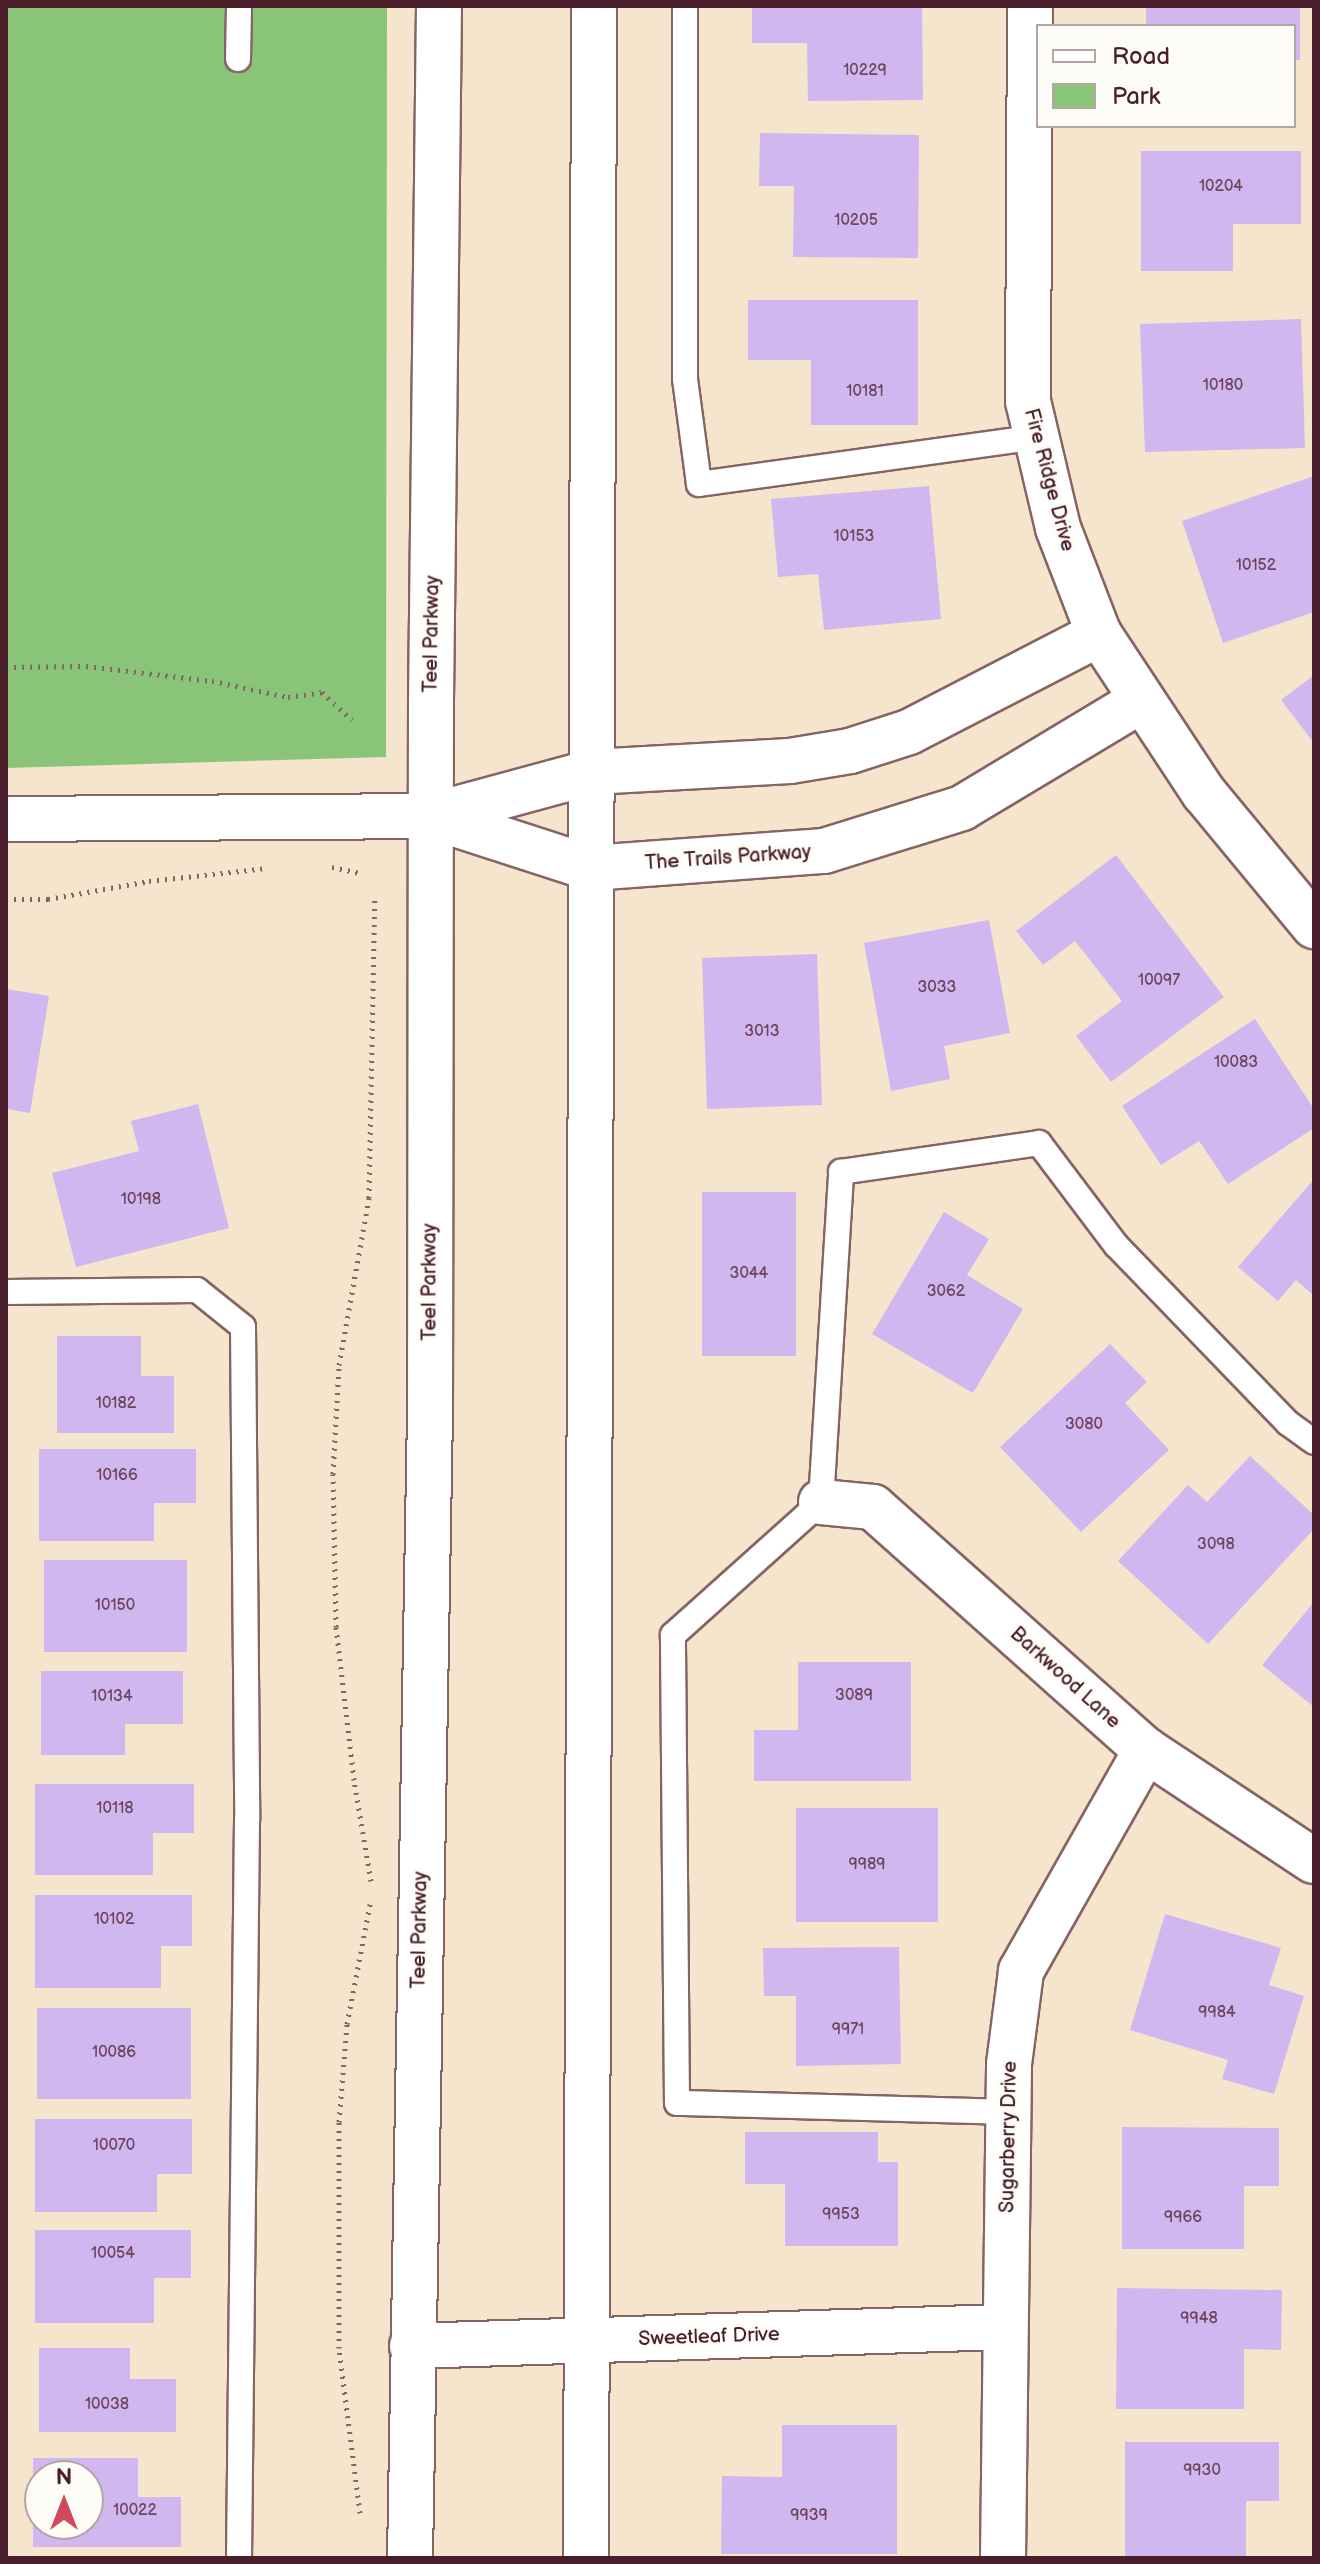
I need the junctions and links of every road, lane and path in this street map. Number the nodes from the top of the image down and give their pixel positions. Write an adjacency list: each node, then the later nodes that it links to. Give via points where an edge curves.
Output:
1 (239, 6): 6 (lane)
2 (439, 6): 13 (main road, Teel Parkway)
3 (594, 6): 12 (main road)
4 (685, 6): 7 (lane, via 685,379 699,484)
5 (1030, 6): 7 (main road, Fire Ridge Drive, via 1028,401)
6 (238, 59)
7 (1036, 437): 8 (main road, Fire Ridge Drive, via 1058,528)
8 (1099, 634): 10 (main road, Fire Ridge Drive); 12 (main road, The Trails Parkway, via 909,732 850,751 790,761)
9 (6, 667): 11 (path, via 86,666 212,681 288,697 322,692)
10 (1142, 700): 17 (main road, The Trails Parkway, via 962,808 824,851); 21 (main road, Fire Ridge Drive, via 1204,793)
11 (352, 720)
12 (592, 772): 13 (main road, The Trails Parkway); 17 (main road)
13 (430, 816): 14 (main road, The Trails Parkway); 17 (main road, The Trails Parkway); 30 (main road, Teel Parkway, via 430,1412)
14 (6, 819)
15 (330, 866): 18 (path)
16 (270, 868): 19 (path, via 48,899)
17 (591, 868): 29 (main road)
18 (361, 873)
19 (6, 899)
20 (375, 899): 31 (path, via 369,1198 339,1365 333,1474 336,1627 373,1889 347,2024 339,2122 339,2348)
21 (1314, 926)
22 (6, 1292): 32 (lane, via 197,1290 243,1327 247,1820)
23 (1314, 1442): 24 (lane, via 1288,1423 1116,1245 1039,1143 841,1172)
24 (821, 1502): 25 (main road, Barkwood Lane, via 873,1507); 27 (lane, via 673,1635 677,2103)
25 (1146, 1750): 26 (main road, Barkwood Lane); 27 (main road, Sugarberry Drive, via 1021,1971)
26 (1314, 1861)
27 (1008, 2112): 28 (main road, Sugarberry Drive)
28 (1005, 2327): 29 (main road, Sweetleaf Drive); 35 (main road, Sugarberry Drive)
29 (586, 2340): 30 (main road, Sweetleaf Drive); 34 (main road)
30 (412, 2346): 33 (main road, Teel Parkway)
31 (361, 2519)
32 (239, 2558)
33 (410, 2558)
34 (586, 2558)
35 (1003, 2558)

